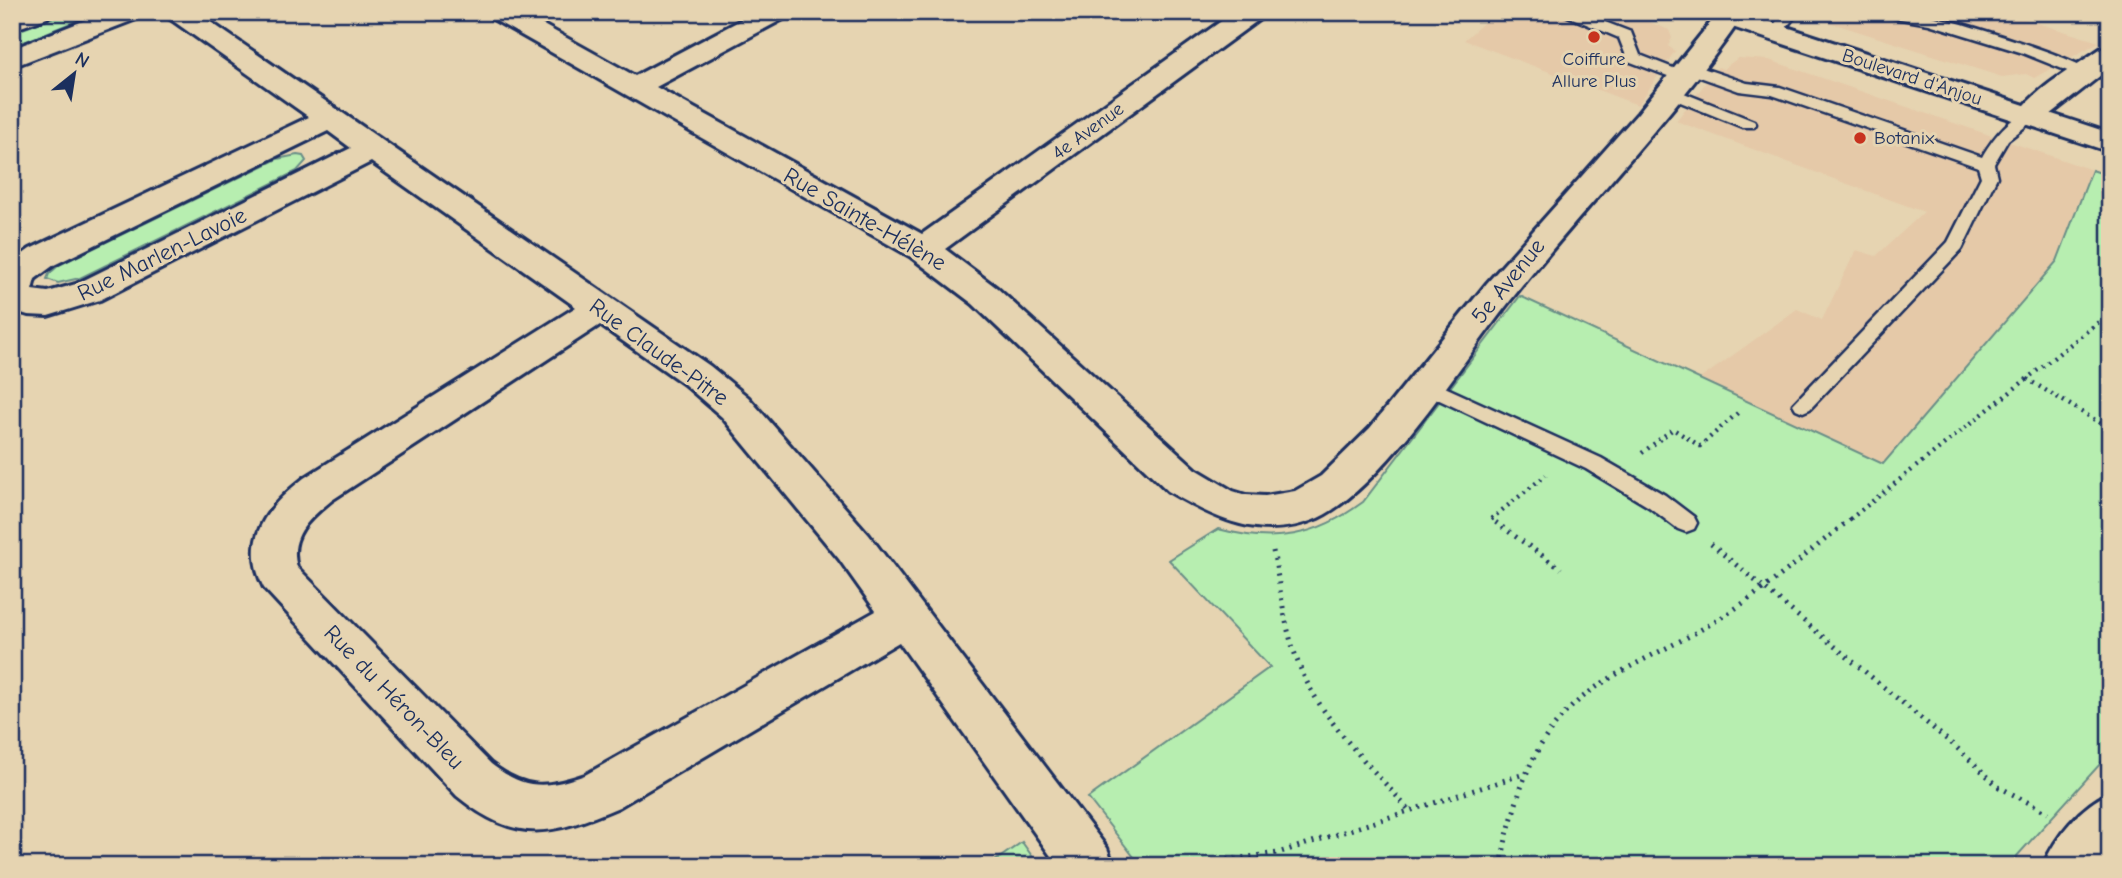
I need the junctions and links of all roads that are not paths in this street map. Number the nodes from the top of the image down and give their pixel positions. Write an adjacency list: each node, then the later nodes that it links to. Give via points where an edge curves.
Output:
1 (38, 12): 11 (street)
2 (130, 12): 14 (street)
3 (178, 12): 19 (street, Rue Claude-Pitre)
4 (500, 12): 17 (street, Rue Sainte-Hélène)
5 (776, 12): 17 (street)
6 (1252, 12): 24 (street, 4e Avenue)
7 (1565, 12): 16 (lane, via 1626,35 1633,58)
8 (1884, 12): 10 (lane)
9 (1721, 15): 12 (street, Boulevard d'Anjou); 16 (street, 5e Avenue)
10 (1934, 16): 15 (lane)
11 (12, 22)
12 (1784, 22): 18 (street, Boulevard d'Anjou)
13 (2110, 55): 15 (street)
14 (12, 59)
15 (2085, 73): 18 (street)
16 (1679, 79): 20 (lane); 23 (lane, via 1774,90); 26 (street, 5e Avenue, via 1539,242)
17 (635, 87): 24 (street, Rue Sainte-Hélène)
18 (2031, 116): 21 (street, Boulevard d'Anjou); 23 (lane, via 2001,137)
19 (329, 119): 22 (street, Rue Claude-Pitre); 22 (street, Rue Marlen-Lavoie, via 42,257 19,275 14,292 24,302 37,304 79,296)
20 (1748, 124)
21 (2110, 143)
22 (372, 149): 25 (street, Rue Claude-Pitre)
23 (1986, 164): 27 (lane, via 1989,177 1955,246)
24 (923, 249): 28 (street, Rue Sainte-Hélène, via 985,296 1182,480 1219,502)
25 (599, 309): 30 (street, Rue Claude-Pitre, via 697,375 735,407 808,490); 30 (street, Rue du Héron-Bleu, via 318,489 298,504 274,543 273,560 279,576 474,780 519,808 545,810 573,804)
26 (1425, 385): 28 (street, 5e Avenue, via 1384,438 1335,487 1304,506); 29 (lane, via 1573,454)
27 (1803, 404)
28 (1265, 512)
29 (1686, 523)
30 (906, 617): 32 (street, Rue Claude-Pitre)
31 (2109, 818): 33 (street)
32 (1089, 866)
33 (2068, 866)

